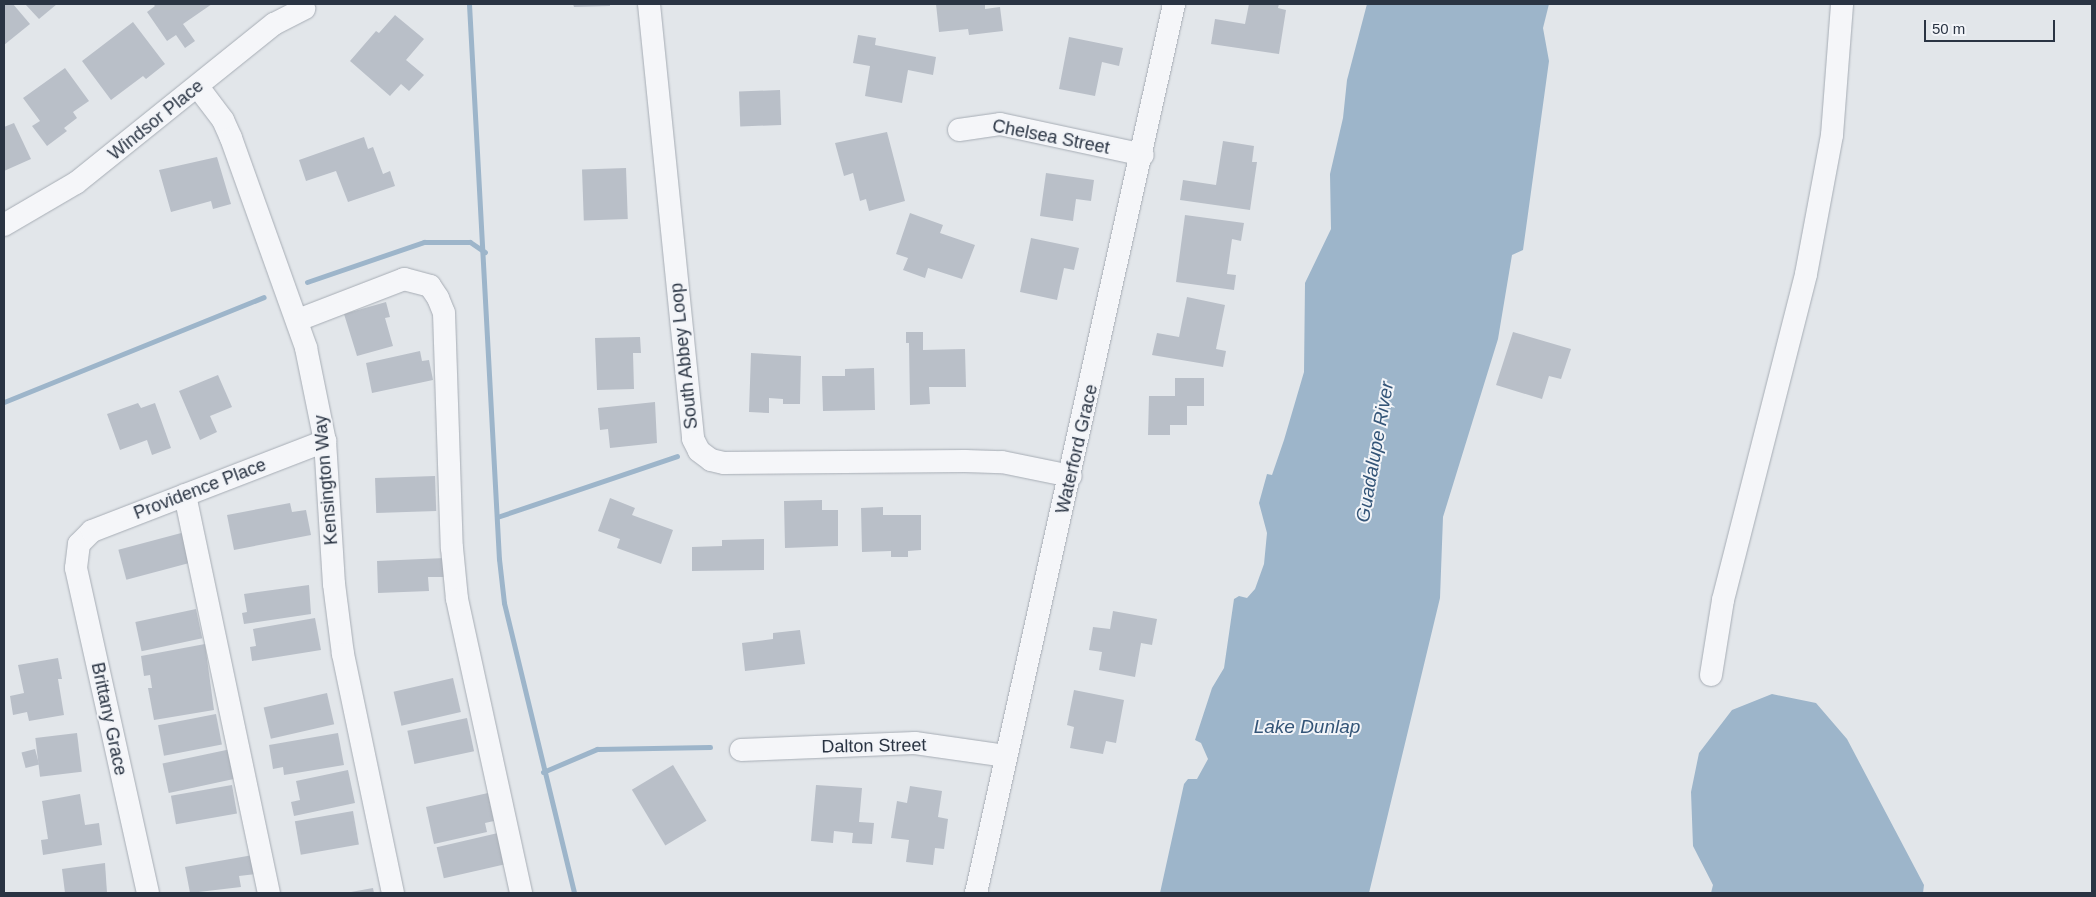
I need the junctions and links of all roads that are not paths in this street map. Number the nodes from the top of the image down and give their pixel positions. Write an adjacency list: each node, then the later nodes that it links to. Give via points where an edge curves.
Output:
1 (649, 4): 11 (street, South Abbey Loop, via 692,439 699,451 711,460 724,463 1002,462)
2 (1174, 4): 7 (street, Waterford Grace)
3 (1842, 4): 14 (street, via 1832,135 1810,255 1725,591)
4 (304, 9): 5 (street, Windsor Place, via 274,24)
5 (198, 87): 8 (street, Windsor Place, via 70,188); 9 (street, Kensington Way, via 223,120 231,138)
6 (959, 130): 7 (street, Chelsea Street, via 1000,124)
7 (1143, 155): 11 (street, Waterford Grace)
8 (4, 225)
9 (298, 320): 10 (street, Kensington Way); 20 (street, via 404,279 430,286 444,313 452,548 457,599)
10 (325, 441): 12 (street, Providence Place); 19 (street, Kensington Way, via 337,618)
11 (1071, 476): 16 (street, Waterford Grace)
12 (185, 495): 13 (street, Providence Place, via 92,531); 18 (street)
13 (79, 544): 17 (street, Brittany Grace, via 76,568)
14 (1711, 675)
15 (741, 750): 16 (street, Dalton Street, via 915,743)
16 (1005, 756): 21 (street, Waterford Grace)
17 (148, 893)
18 (269, 893)
19 (392, 893)
20 (522, 893)
21 (976, 893)

